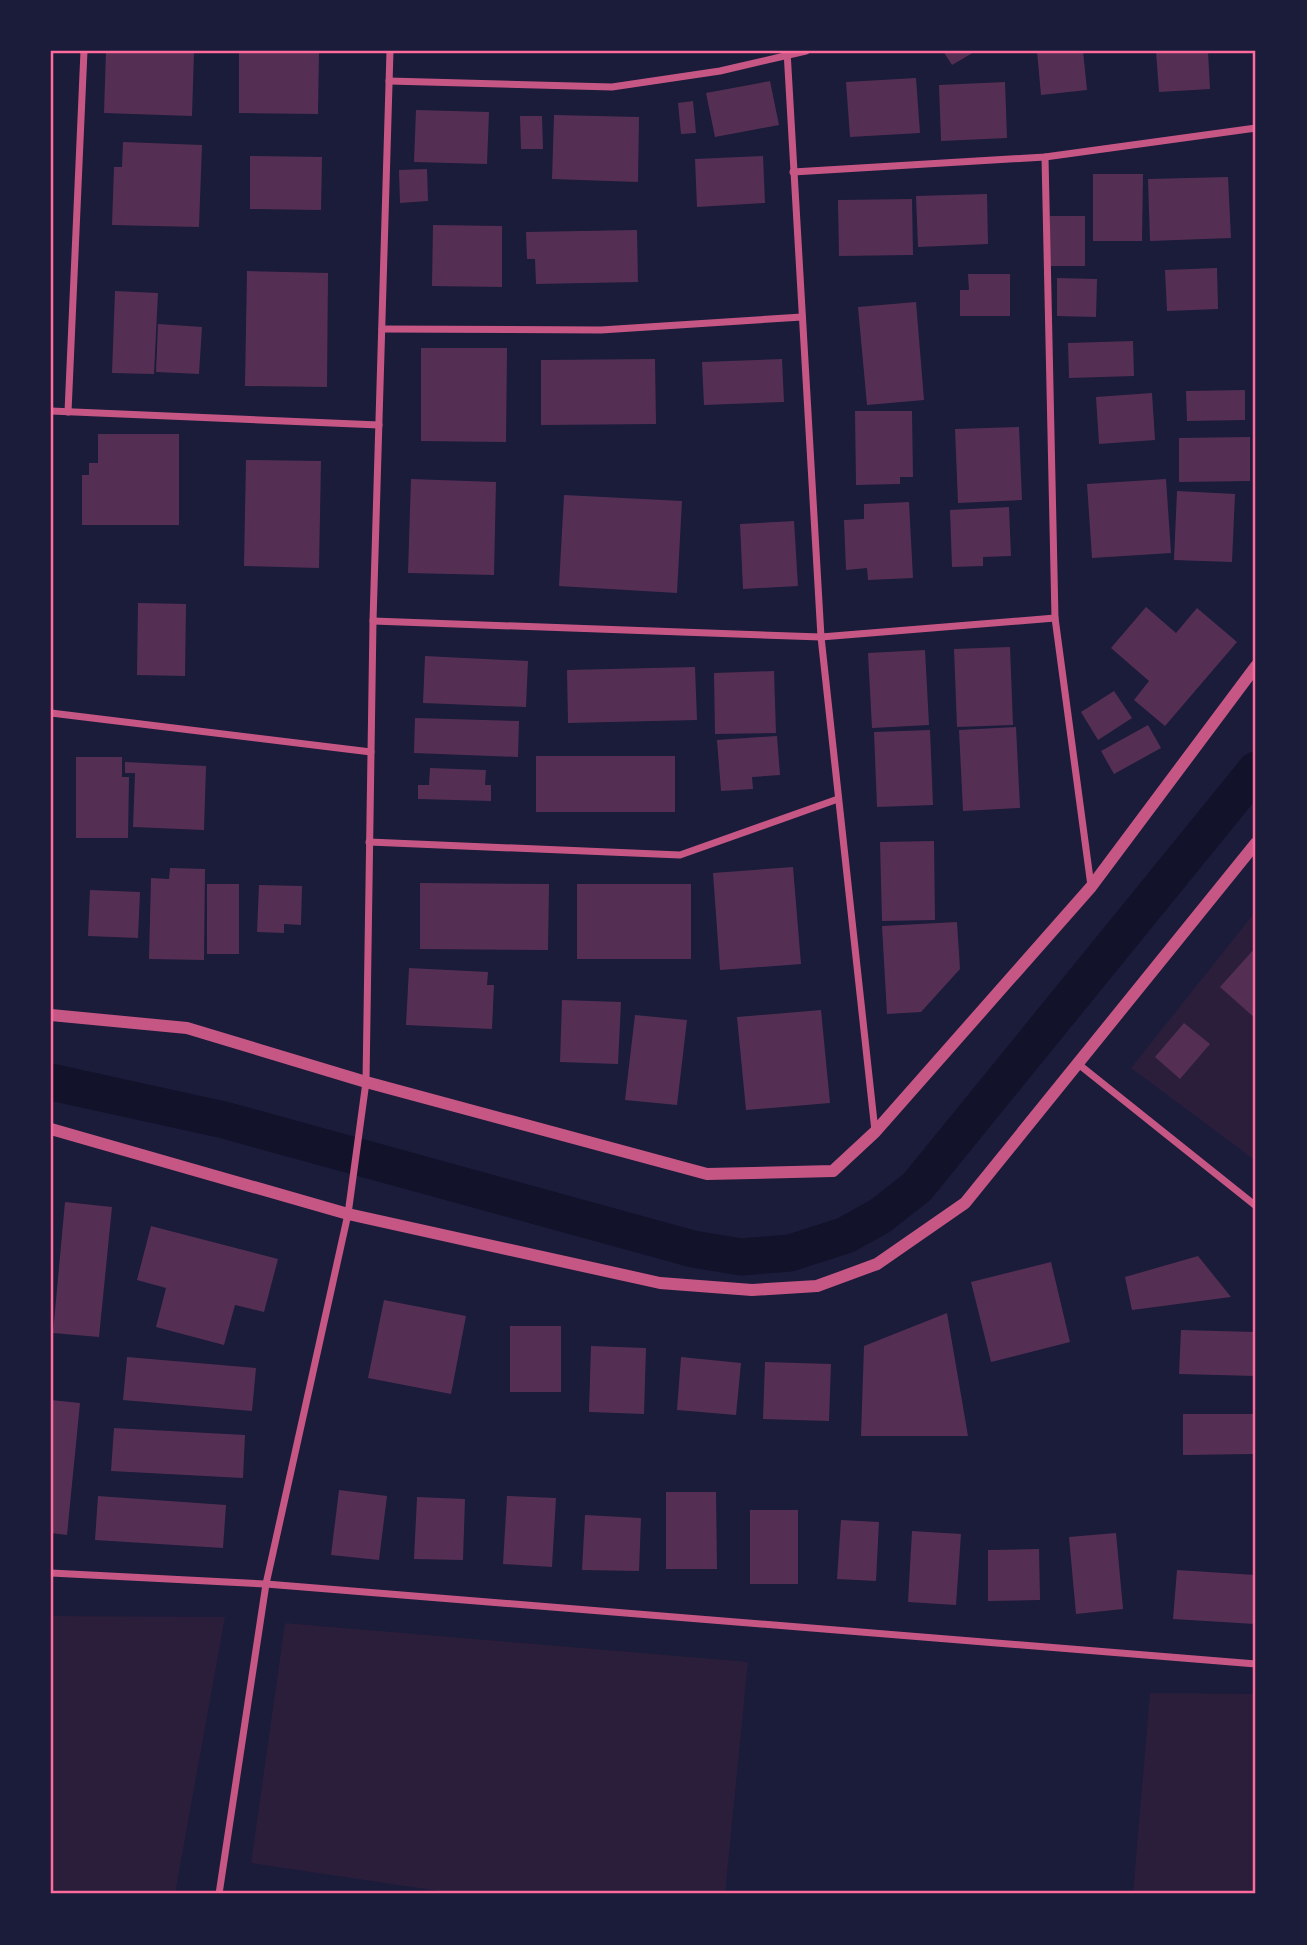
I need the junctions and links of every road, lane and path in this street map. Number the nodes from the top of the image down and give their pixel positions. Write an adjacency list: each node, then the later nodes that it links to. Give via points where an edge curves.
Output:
1 (84, 51): 12 (street)
2 (390, 51): 5 (street)
3 (806, 51): 4 (street)
4 (787, 53): 5 (street, via 720,71 612,87); 8 (street)
5 (389, 81): 10 (street)
6 (1256, 128): 7 (street)
7 (1045, 157): 8 (street); 14 (street)
8 (793, 172): 9 (street)
9 (802, 317): 10 (street, via 601,330); 16 (street)
10 (382, 329): 13 (street)
11 (51, 411): 12 (street)
12 (68, 412): 13 (street)
13 (379, 425): 15 (street)
14 (1055, 618): 16 (street); 23 (street)
15 (373, 621): 16 (street); 19 (street)
16 (821, 637): 20 (street)
17 (1256, 666): 23 (street)
18 (51, 713): 19 (street)
19 (371, 752): 21 (street)
20 (838, 799): 21 (street, via 680,855); 28 (street)
21 (369, 842): 26 (street)
22 (1256, 843): 25 (street)
23 (1091, 887): 28 (street)
24 (51, 1015): 26 (street, via 187,1028)
25 (1077, 1063): 29 (street); 30 (street, via 965,1203 877,1264 817,1286 752,1290 660,1283)
26 (366, 1082): 28 (street, via 707,1174 833,1171); 30 (street)
27 (51, 1129): 30 (street)
28 (875, 1132)
29 (1256, 1206)
30 (348, 1214): 32 (street)
31 (51, 1573): 32 (street)
32 (266, 1584): 33 (street); 34 (street)
33 (1256, 1664)
34 (219, 1894)

